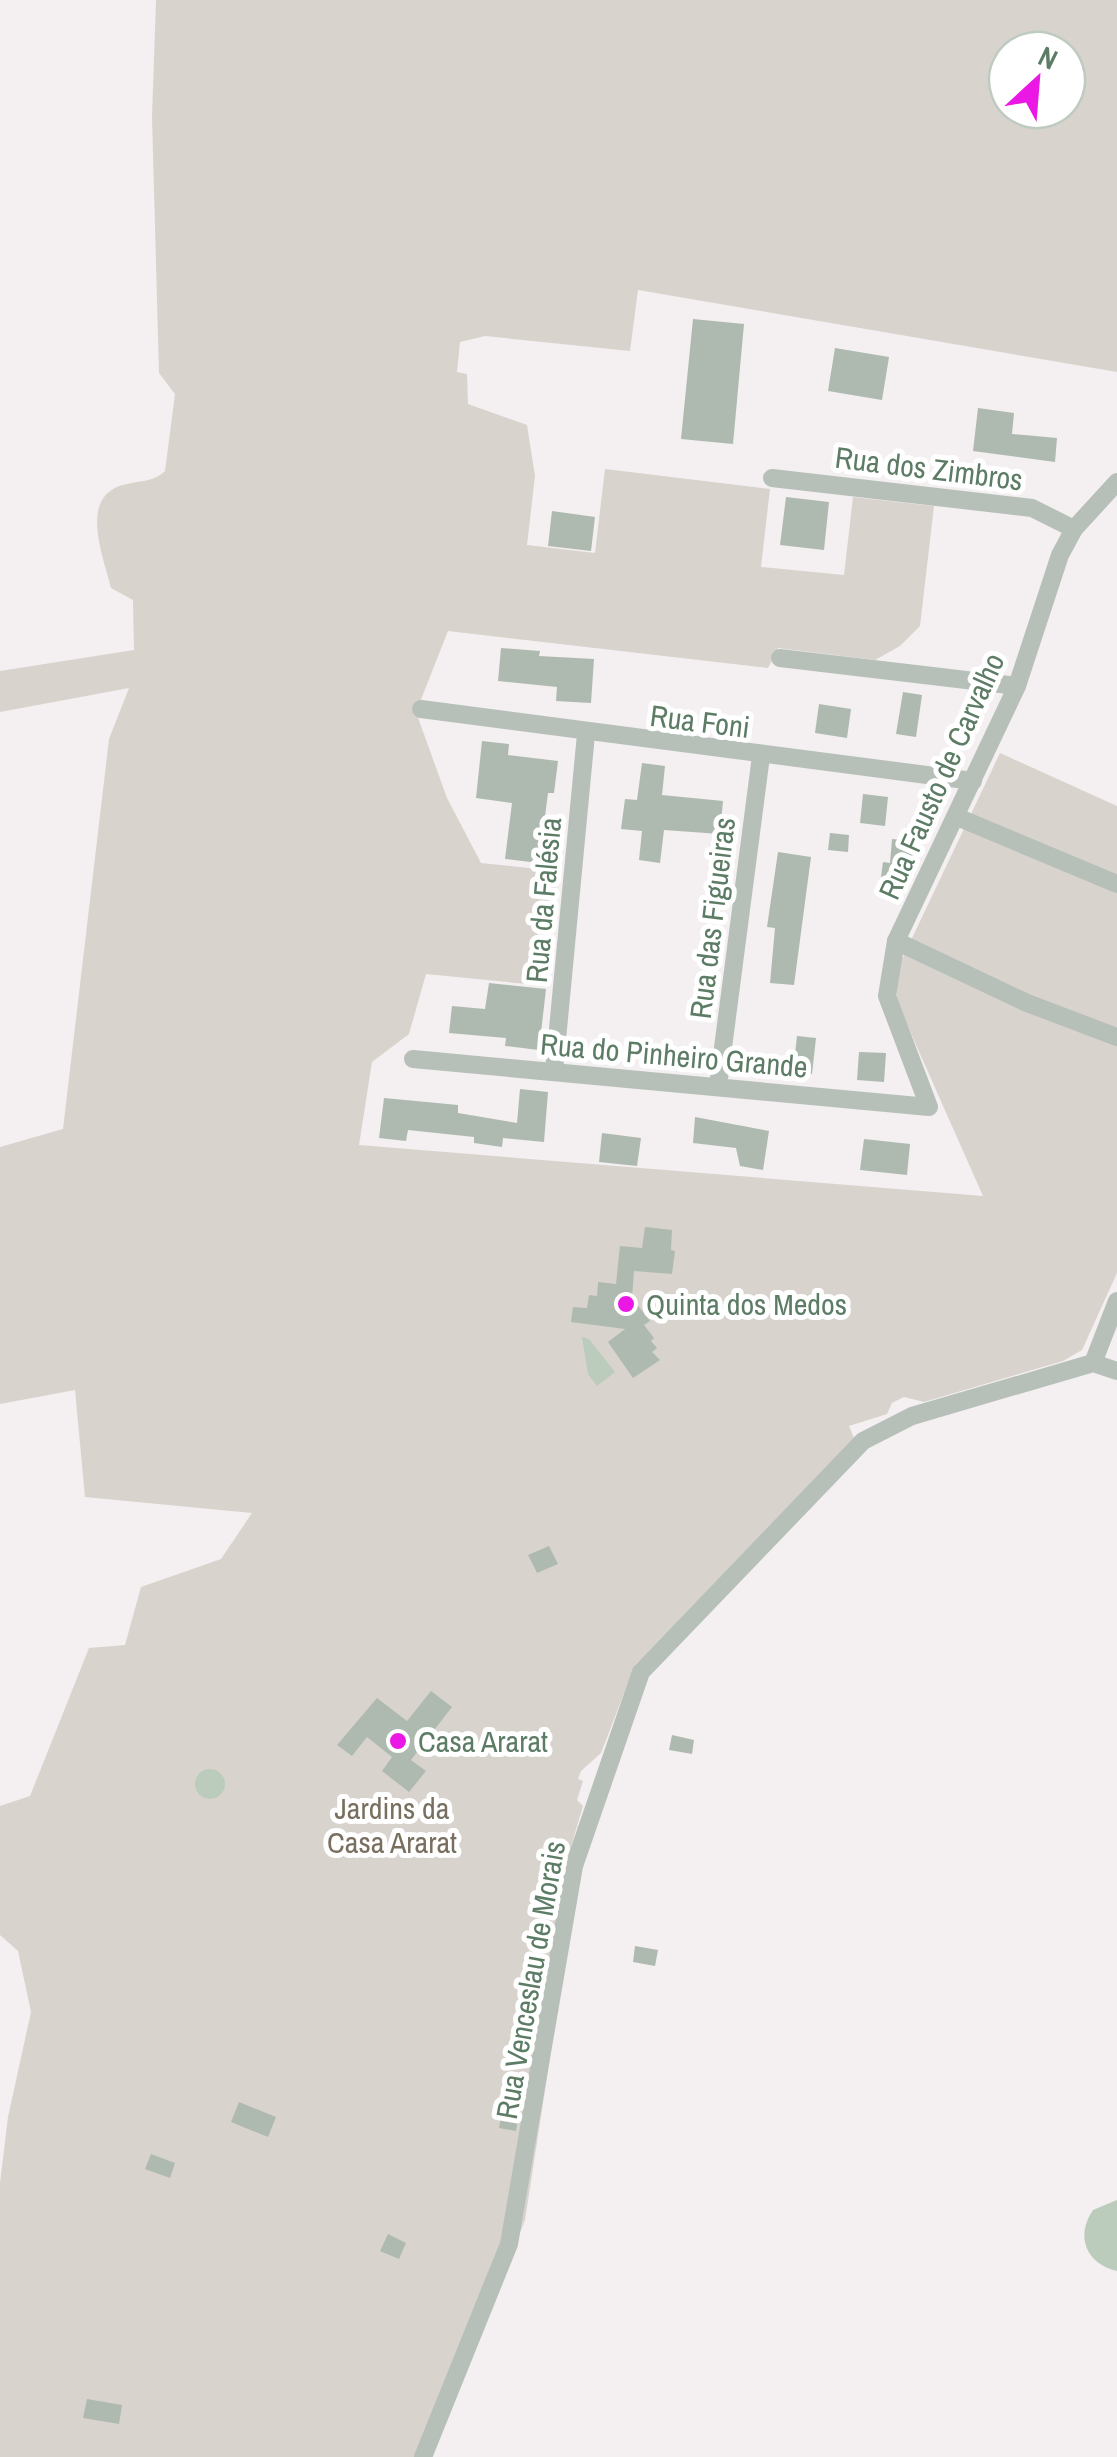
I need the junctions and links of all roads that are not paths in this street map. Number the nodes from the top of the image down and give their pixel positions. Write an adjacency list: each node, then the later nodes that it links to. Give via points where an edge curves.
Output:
1 (772, 478): 3 (street, Rua dos Zimbros, via 1032,508)
2 (1117, 482): 3 (street, Rua Fausto de Carvalho)
3 (1074, 529): 5 (street, Rua Fausto de Carvalho, via 1046,586)
4 (780, 658): 5 (street)
5 (1017, 686): 9 (street, Rua Fausto de Carvalho)
6 (421, 710): 7 (street, Rua Foni)
7 (586, 734): 8 (street, Rua Foni); 15 (street, Rua da Falésia)
8 (761, 756): 9 (street, Rua Foni); 16 (street, Rua das Figueiras)
9 (973, 782): 10 (street, Rua Fausto de Carvalho)
10 (957, 818): 11 (street); 12 (street, Rua Fausto de Carvalho)
11 (1117, 884)
12 (896, 941): 13 (street); 17 (street, Rua Fausto de Carvalho, via 887,996)
13 (1117, 1037)
14 (413, 1059): 15 (street, Rua do Pinheiro Grande)
15 (554, 1071): 16 (street, Rua do Pinheiro Grande)
16 (718, 1086): 17 (street, Rua do Pinheiro Grande)
17 (930, 1107)
18 (1117, 1300): 19 (street)
19 (1093, 1363): 20 (street); 21 (street, Rua Venceslau de Morais, via 912,1416 863,1441 642,1672 574,1866 509,2244)
20 (1117, 1371)
21 (423, 2457)

